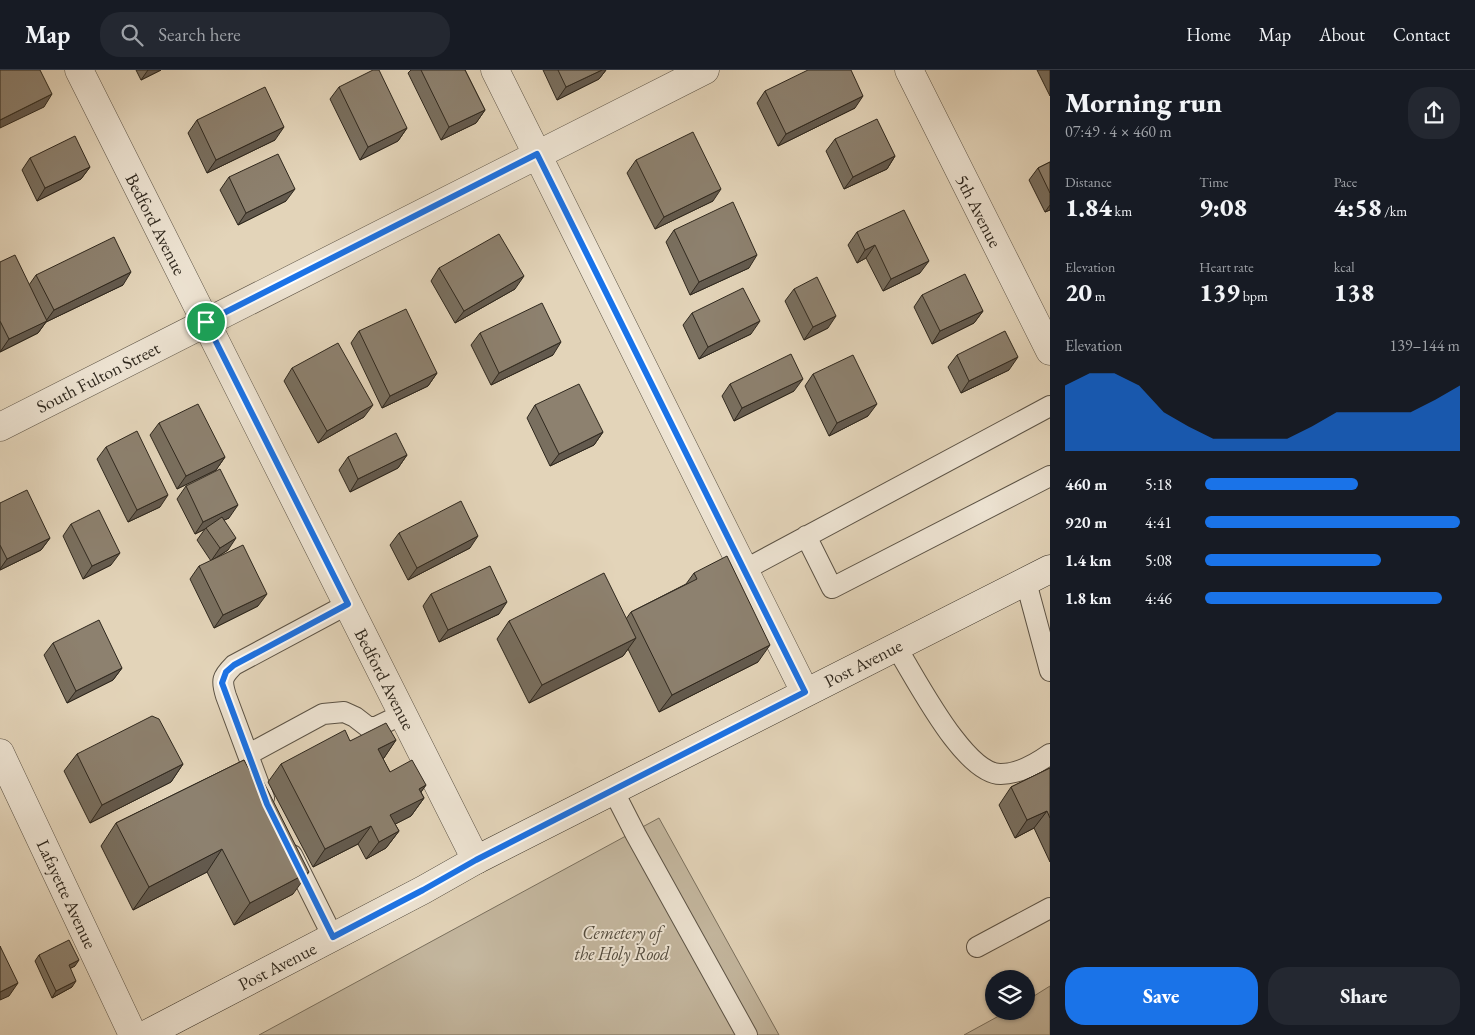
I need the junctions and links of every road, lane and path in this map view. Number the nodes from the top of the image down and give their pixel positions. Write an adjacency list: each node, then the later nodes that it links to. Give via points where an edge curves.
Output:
1 (79, 70): 6 (street, Bedford Avenue)
2 (495, 70): 5 (street)
3 (705, 70): 5 (street, South Fulton Street)
4 (909, 70): 7 (street, 5th Avenue)
5 (537, 154): 6 (street, South Fulton Street); 13 (street)
6 (206, 322): 9 (street, South Fulton Street); 15 (street, Bedford Avenue)
7 (1050, 351)
8 (1050, 406): 11 (lane)
9 (0, 427)
10 (1050, 476): 11 (lane, via 832,588)
11 (806, 536): 13 (lane)
12 (1050, 569): 14 (street, Post Avenue)
13 (744, 570): 18 (street)
14 (1026, 582): 16 (street, Post Avenue); 17 (lane)
15 (348, 604): 19 (street, Bedford Avenue); 21 (lane, via 226,672 222,683)
16 (896, 647): 18 (street, Post Avenue); 22 (lane, via 946,728 980,768 1000,775 1026,769)
17 (1050, 671)
18 (805, 692): 23 (street, Post Avenue)
19 (403, 714): 21 (lane, via 376,727 368,727 344,712 323,714); 26 (street, Bedford Avenue)
20 (0, 752): 30 (street, Lafayette Avenue)
21 (249, 754): 24 (lane)
22 (1050, 754)
23 (613, 790): 26 (street, Post Avenue); 32 (lane)
24 (271, 812)
25 (283, 837): 28 (lane)
26 (476, 860): 28 (street, Post Avenue)
27 (1050, 908): 29 (lane)
28 (333, 937): 31 (street, Post Avenue)
29 (977, 947)
30 (133, 1035)
31 (145, 1035)
32 (748, 1035)

